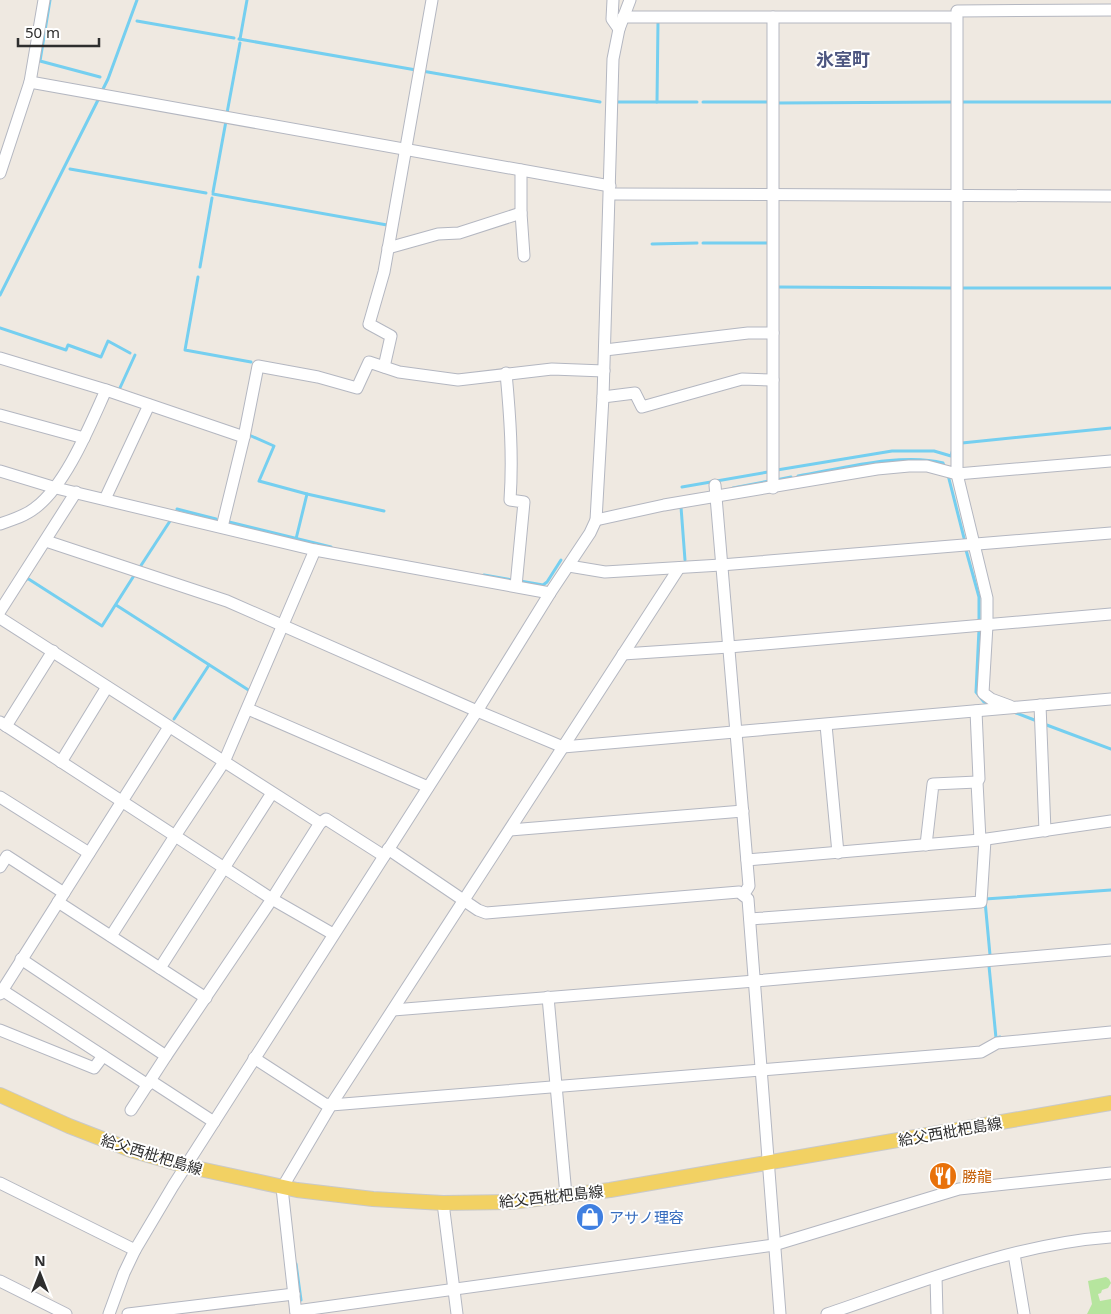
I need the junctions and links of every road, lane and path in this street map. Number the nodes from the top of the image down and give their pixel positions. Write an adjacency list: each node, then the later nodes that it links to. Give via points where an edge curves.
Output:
1 (44, 0): 10 (street)
2 (432, 0): 11 (street)
3 (613, 0): 9 (street, via 612,19)
4 (630, 0): 7 (street)
5 (957, 10): 6 (street)
6 (1111, 10)
7 (623, 17): 8 (street); 9 (street)
8 (773, 17): 15 (street); 16 (street, via 957,17)
9 (618, 29): 14 (street, via 613,59)
10 (30, 82): 11 (street); 13 (street)
11 (405, 149): 12 (street); 19 (street)
12 (521, 170): 14 (street); 18 (street)
13 (0, 173)
14 (610, 190): 15 (street); 22 (street)
15 (773, 195): 16 (street); 21 (street)
16 (957, 196): 17 (street); 36 (street)
17 (1111, 196)
18 (521, 213): 19 (street, via 459,233 438,234); 20 (street)
19 (388, 248): 24 (street, via 369,324 391,336)
20 (524, 256)
21 (773, 333): 22 (street, via 748,333); 27 (street)
22 (605, 350): 25 (street)
23 (0, 358): 28 (street)
24 (384, 367): 26 (street, via 458,380); 33 (street, via 369,362 357,388 258,366)
25 (604, 372): 26 (street, via 552,368); 29 (street)
26 (506, 373): 52 (street, via 511,424 510,500 524,502)
27 (773, 380): 29 (street, via 742,379 642,407 635,393); 38 (street)
28 (106, 390): 30 (street); 32 (street)
29 (603, 398): 42 (street)
30 (149, 405): 33 (street); 41 (street)
31 (0, 415): 32 (street)
32 (84, 438): 37 (street)
33 (244, 438): 44 (street)
34 (1111, 461): 36 (street)
35 (0, 471): 37 (street)
36 (957, 474): 38 (street, via 927,466 908,466); 47 (street)
37 (56, 488): 40 (street); 43 (street, via 35,508)
38 (773, 488): 39 (street)
39 (716, 491): 42 (street); 49 (street)
40 (76, 492): 41 (street); 46 (street)
41 (105, 499): 44 (street)
42 (596, 520): 50 (street)
43 (0, 524)
44 (222, 527): 48 (street)
45 (1111, 533): 47 (street)
46 (46, 541): 54 (street); 58 (street, via 227,600)
47 (974, 544): 49 (street); 57 (street, via 987,598)
48 (315, 550): 52 (street); 58 (street)
49 (721, 565): 51 (street); 59 (street)
50 (569, 566): 51 (street, via 606,572); 53 (street)
51 (679, 568): 61 (street)
52 (516, 586): 53 (street)
53 (550, 593): 67 (street)
54 (0, 610)
55 (1111, 614): 57 (street)
56 (0, 618): 60 (street)
57 (988, 625): 59 (street); 65 (street, via 983,693)
58 (283, 626): 66 (street); 67 (street)
59 (729, 647): 61 (street); 72 (street)
60 (52, 651): 62 (street); 69 (street)
61 (623, 654): 73 (street)
62 (107, 687): 71 (street); 74 (street)
63 (1111, 699): 64 (street)
64 (1040, 705): 65 (street); 85 (street)
65 (1014, 708): 68 (street)
66 (248, 709): 75 (street); 77 (street)
67 (477, 711): 73 (street); 77 (street)
68 (976, 711): 70 (street); 76 (street)
69 (2, 724): 74 (street)
70 (826, 725): 72 (street); 91 (street)
71 (169, 727): 75 (street); 80 (street)
72 (736, 733): 73 (street); 81 (street)
73 (563, 747): 84 (street)
74 (61, 762): 80 (street)
75 (224, 762): 78 (street); 86 (street)
76 (977, 782): 87 (street); 88 (street, via 933,784)
77 (428, 788): 90 (street)
78 (272, 792): 83 (street); 94 (street)
79 (0, 797): 89 (street)
80 (121, 802): 86 (street); 89 (street)
81 (743, 811): 84 (street); 92 (street)
82 (1111, 821): 85 (street)
83 (320, 822): 90 (street, via 326,819); 97 (street)
84 (510, 830): 98 (street)
85 (1045, 831): 87 (street)
86 (175, 836): 94 (street); 101 (street)
87 (983, 840): 88 (street); 99 (street, via 981,902)
88 (926, 845): 91 (street)
89 (89, 853): 96 (street)
90 (386, 853): 98 (street); 100 (street)
91 (838, 853): 92 (street)
92 (747, 860): 95 (street, via 749,886)
93 (0, 867): 96 (street, via 7,856)
94 (223, 867): 97 (street); 104 (street)
95 (744, 894): 98 (street, via 486,913); 99 (street, via 748,899)
96 (61, 897): 101 (street); 103 (street)
97 (272, 899): 100 (street); 108 (street)
98 (463, 900): 109 (street)
99 (750, 920): 105 (street)
100 (334, 934): 114 (street)
101 (110, 936): 104 (street)
102 (1111, 950): 105 (street)
103 (21, 959): 106 (street); 113 (street)
104 (160, 968): 108 (street)
105 (755, 981): 107 (street); 115 (street)
106 (1, 990): 112 (street)
107 (548, 997): 109 (street); 117 (street)
108 (206, 998): 113 (street)
109 (392, 1010): 120 (street)
110 (0, 1030): 112 (street, via 94,1068)
111 (1111, 1032): 115 (street, via 997,1043 981,1052)
112 (102, 1056): 116 (street)
113 (166, 1056): 116 (street)
114 (254, 1058): 120 (street); 122 (street)
115 (761, 1070): 117 (street); 123 (street)
116 (149, 1083): 121 (street); 122 (street)
117 (556, 1088): 120 (street); 128 (street)
118 (0, 1095): 124 (main road, 給父西枇杷島線, via 122,1147)
119 (1111, 1103): 123 (main road, 給父西枇杷島線)
120 (331, 1105): 127 (street)
121 (131, 1110)
122 (214, 1122): 124 (street)
123 (768, 1162): 128 (main road, 給父西枇杷島線); 131 (street)
124 (186, 1166): 127 (main road, 給父西枇杷島線); 132 (street)
125 (1111, 1173): 131 (street, via 959,1189)
126 (0, 1183): 132 (street)
127 (282, 1188): 129 (main road, 給父西枇杷島線, via 373,1199); 137 (street)
128 (566, 1195): 129 (main road, 給父西枇杷島線, via 511,1202)
129 (443, 1203): 136 (street)
130 (1111, 1237): 133 (street)
131 (774, 1244): 136 (street); 143 (street)
132 (135, 1250): 140 (street)
133 (1014, 1254): 134 (street); 146 (street)
134 (936, 1277): 144 (street); 145 (street)
135 (0, 1281): 139 (street)
136 (453, 1288): 138 (street); 142 (street)
137 (294, 1294): 138 (street); 141 (street)
138 (296, 1312)
139 (66, 1314)
140 (109, 1314)
141 (128, 1314)
142 (457, 1314)
143 (780, 1314)
144 (828, 1314)
145 (937, 1314)
146 (1024, 1314)

